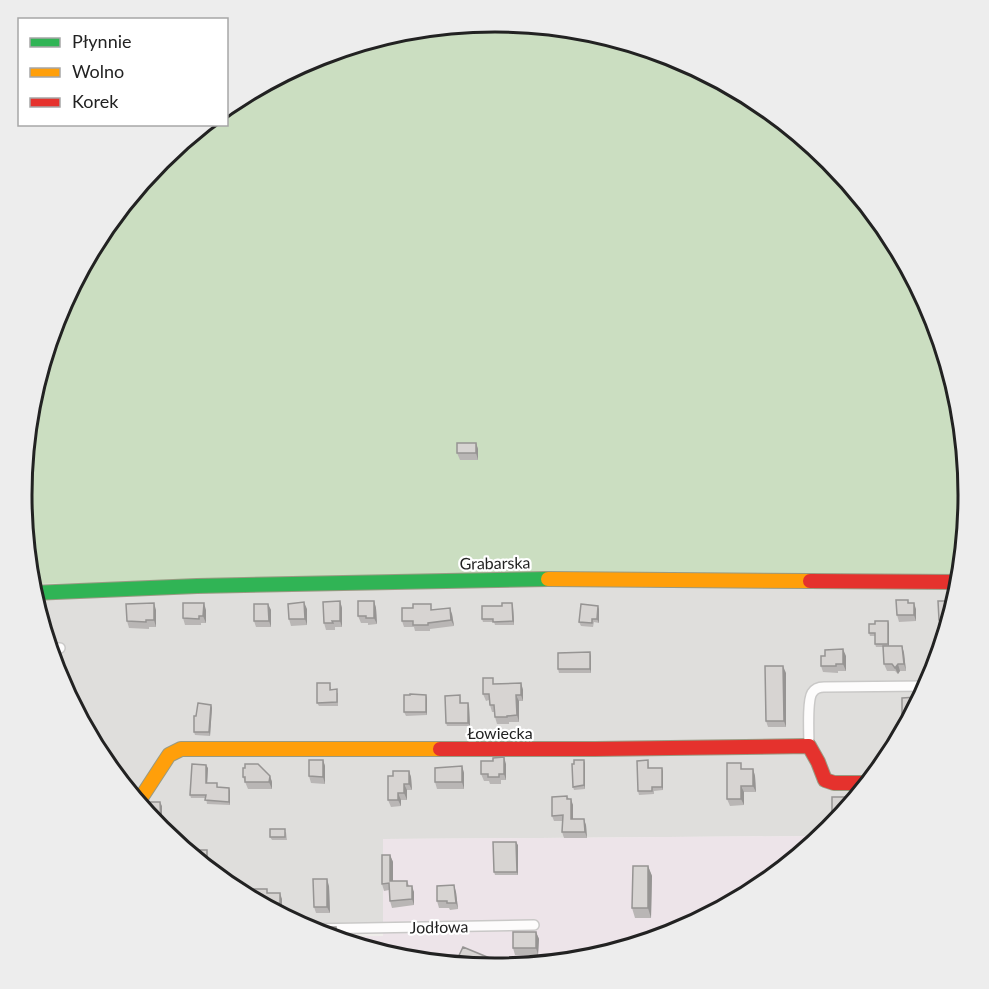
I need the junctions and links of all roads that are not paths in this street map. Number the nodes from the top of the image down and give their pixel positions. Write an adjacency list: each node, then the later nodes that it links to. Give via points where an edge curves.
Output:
1 (950, 582): 2 (street, Grabarska, via 537,579)
2 (42, 593)
3 (916, 686): 4 (street, via 817,688 810,700)
4 (809, 746): 5 (street, via 825,780); 6 (street, Łowiecka, via 181,749 169,755)
5 (856, 783)
6 (143, 796)
7 (534, 925): 8 (street, Jodłowa)
8 (334, 929)

